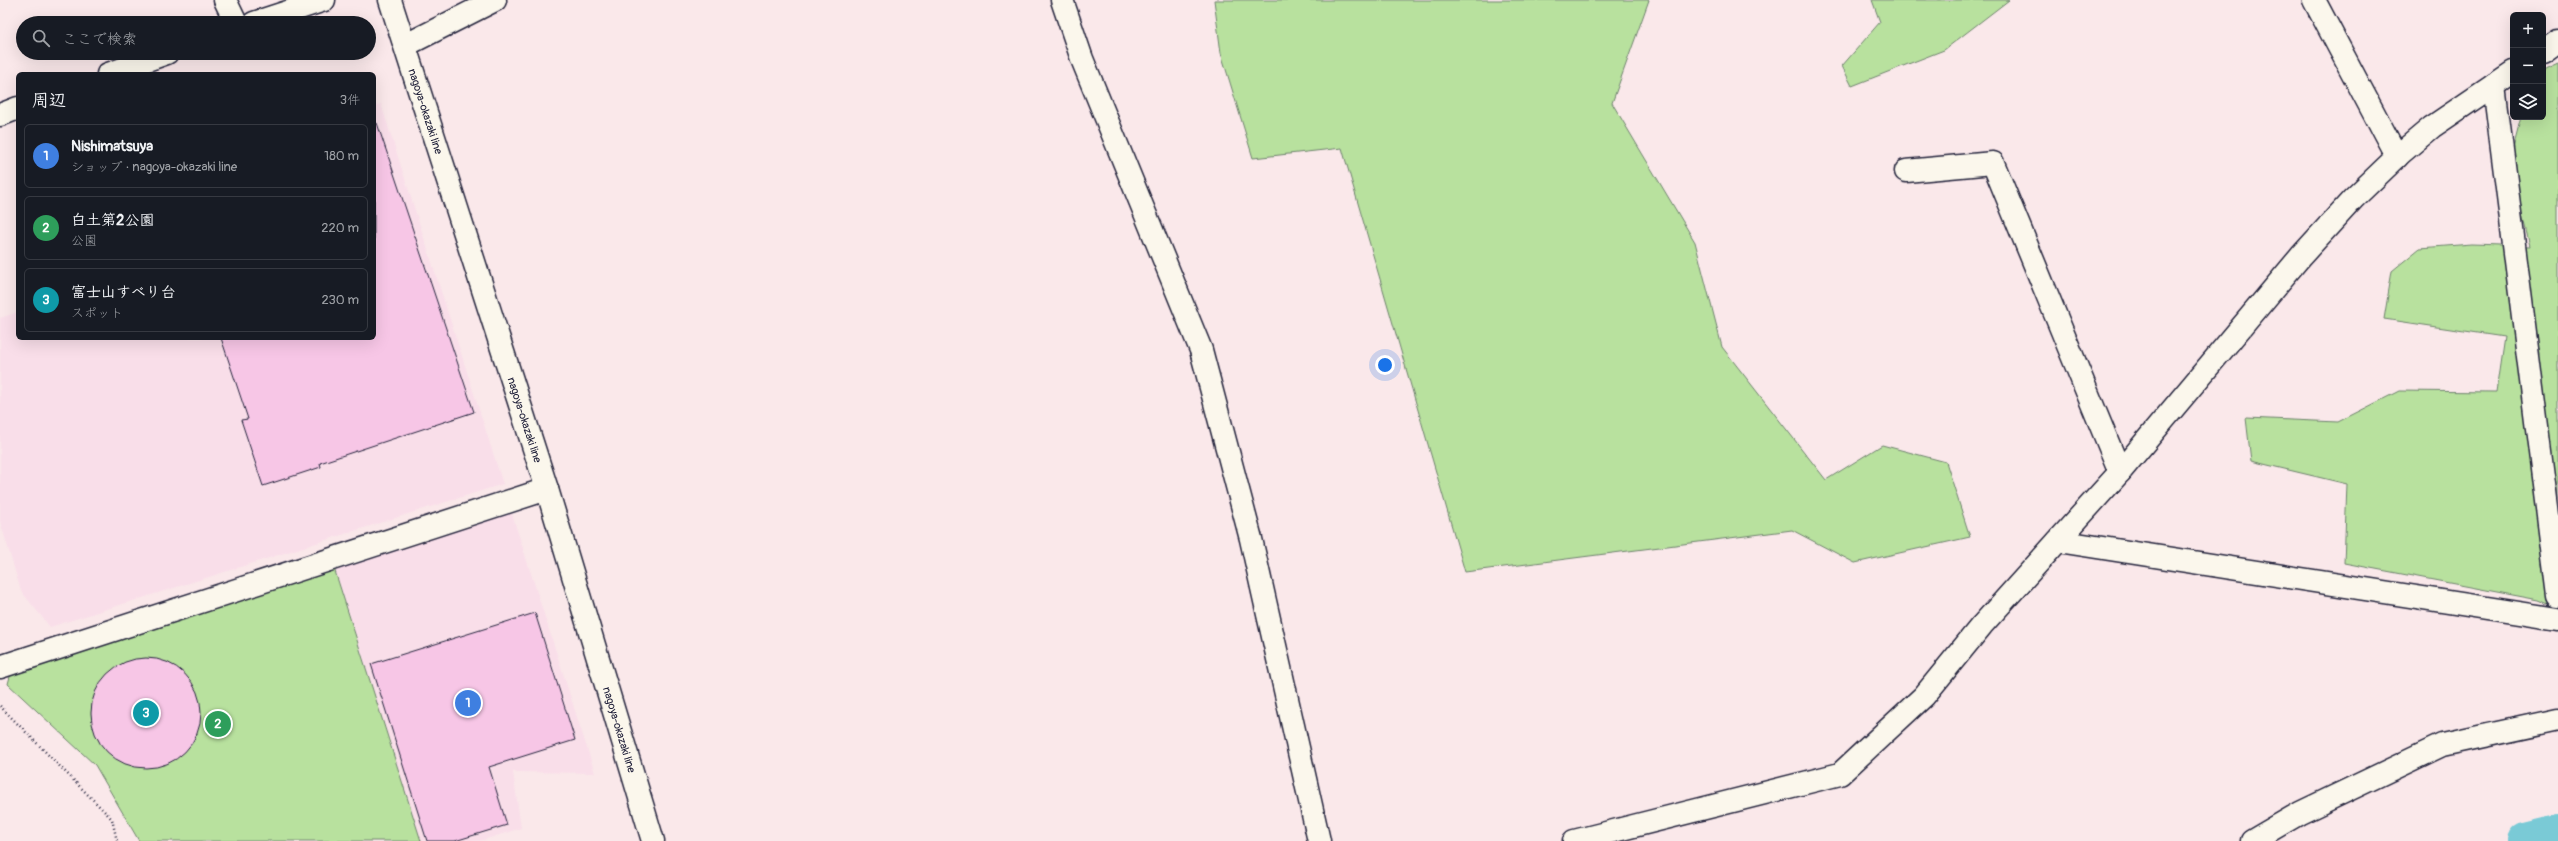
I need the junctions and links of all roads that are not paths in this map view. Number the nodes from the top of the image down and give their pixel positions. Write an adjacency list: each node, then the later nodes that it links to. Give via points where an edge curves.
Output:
1 (225, 0): 7 (street)
2 (324, 0): 8 (street)
3 (390, 0): 10 (street, nagoya-okazaki line)
4 (496, 0): 10 (street)
5 (1062, 0): 28 (street, via 1082,59 1201,350 1251,539)
6 (2314, 0): 18 (street)
7 (233, 16)
8 (275, 16)
9 (2558, 41): 11 (street)
10 (406, 45): 21 (street, nagoya-okazaki line)
11 (2546, 50)
12 (147, 60): 13 (street)
13 (114, 72)
14 (2510, 74): 15 (street)
15 (2494, 85): 18 (street, via 2432,127); 23 (street)
16 (16, 109): 17 (street)
17 (0, 115)
18 (2397, 157): 20 (street, via 2353,199 2301,256)
19 (1906, 170): 20 (street, via 1993,163)
20 (2120, 472): 22 (street)
21 (547, 489): 25 (street); 27 (street, nagoya-okazaki line)
22 (2058, 541): 24 (street); 29 (street, via 1982,625 1924,696 1840,774)
23 (2558, 596)
24 (2558, 619)
25 (0, 667)
26 (2558, 720): 30 (street, via 2442,745 2300,813)
27 (653, 841)
28 (1319, 841)
29 (1574, 841)
30 (2252, 841)

